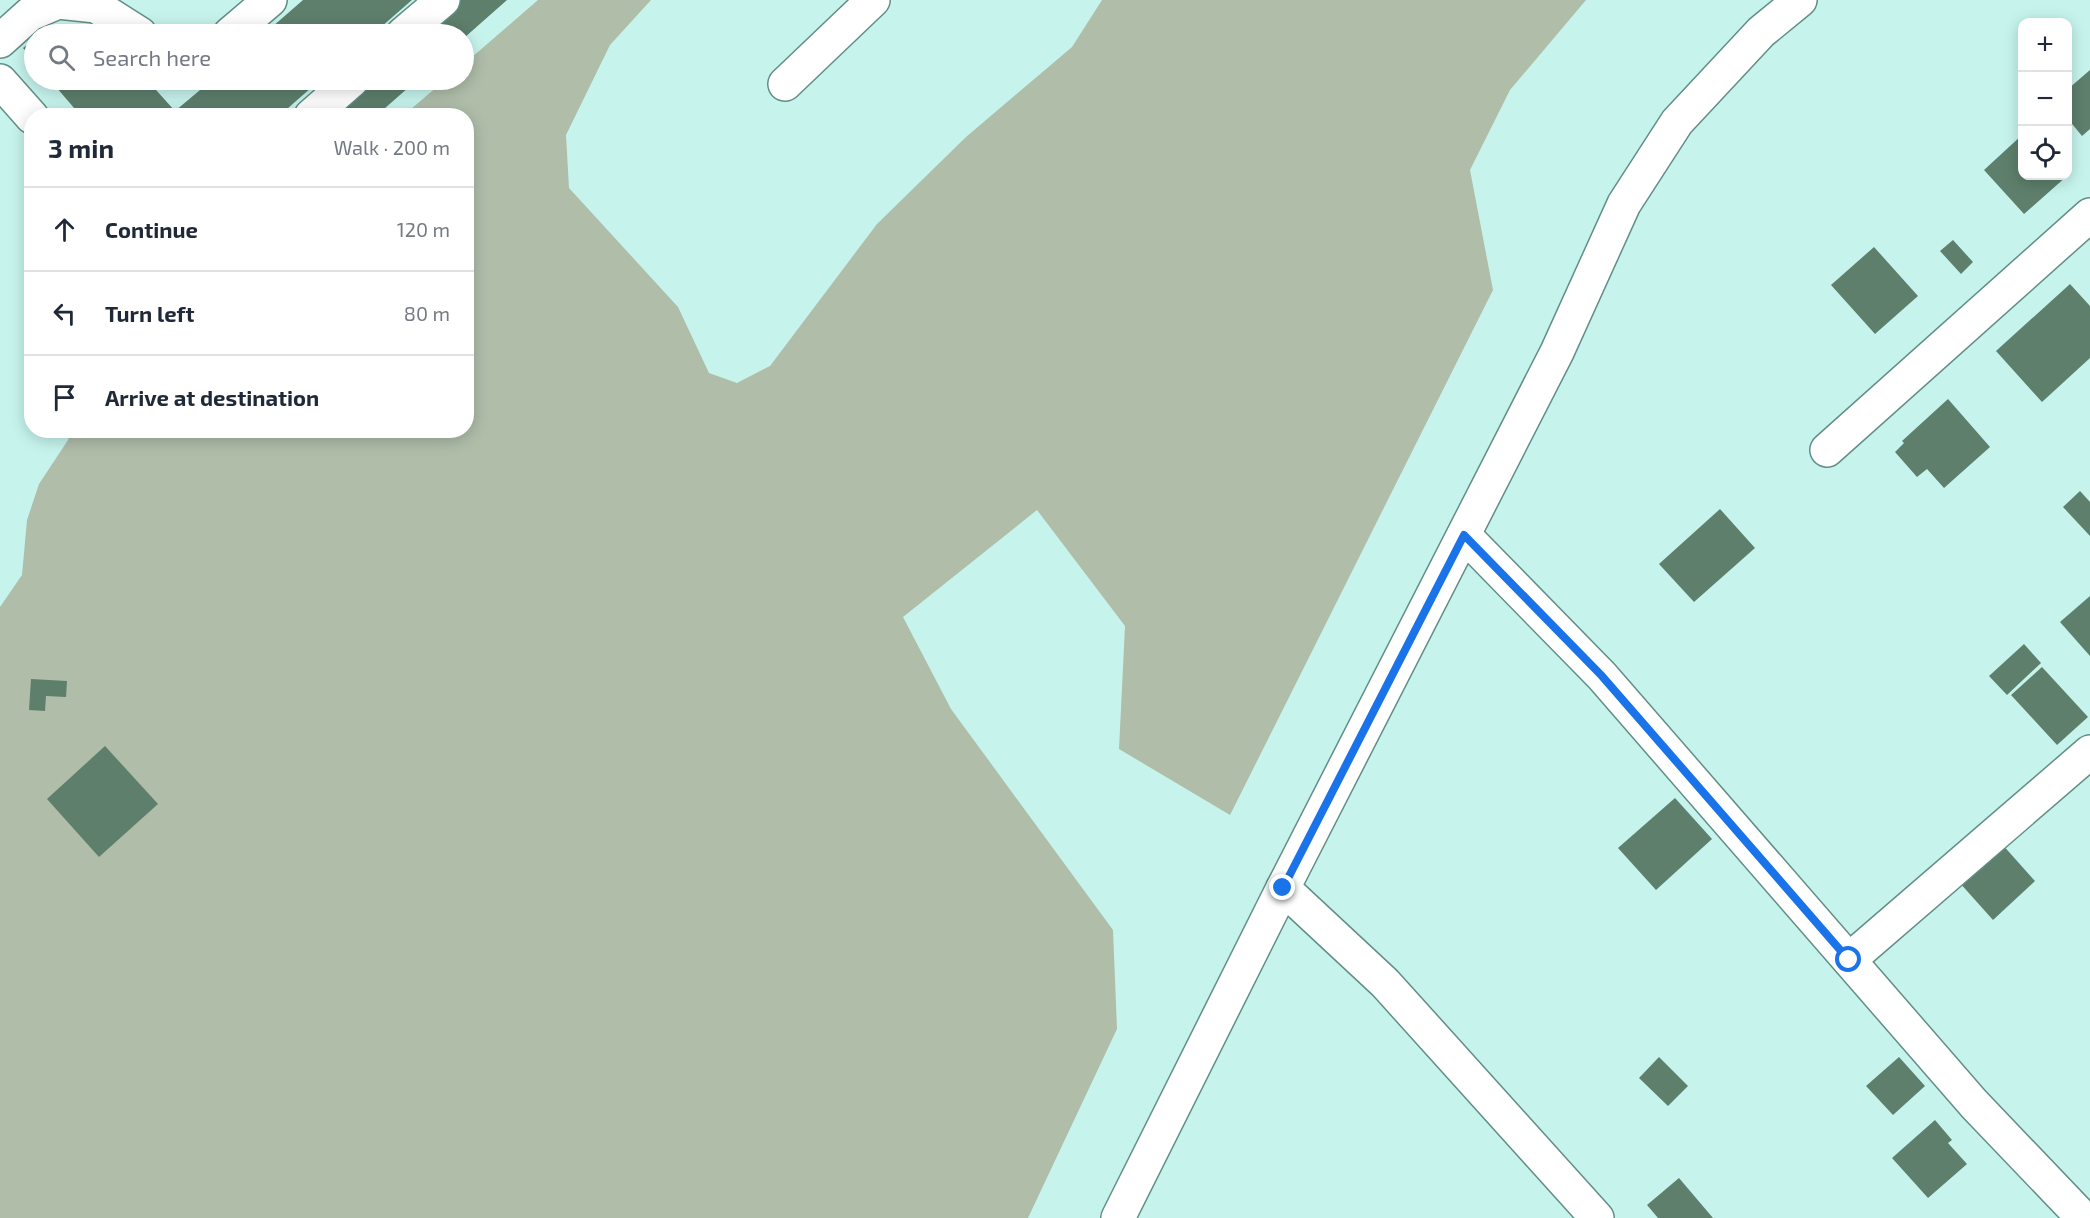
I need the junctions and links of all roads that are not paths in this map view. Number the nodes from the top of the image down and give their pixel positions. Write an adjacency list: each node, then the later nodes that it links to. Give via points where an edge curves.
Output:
1 (270, 0): 6 (street)
2 (443, 0): 7 (street)
3 (873, 0): 10 (street)
4 (1800, 0): 16 (street, via 1761,32 1677,122 1624,204 1557,352)
5 (124, 24): 8 (street, via 96,6 58,2 30,14)
6 (242, 24)
7 (415, 24)
8 (0, 41)
9 (0, 81): 12 (street)
10 (785, 84)
11 (341, 90): 13 (street)
12 (24, 108)
13 (320, 108)
14 (2090, 215): 15 (street)
15 (1827, 450)
16 (1464, 535): 18 (street); 19 (street, via 1602,676)
17 (2090, 752): 19 (street)
18 (1283, 888): 20 (street); 21 (street, via 1385,982)
19 (1849, 960): 22 (street, via 1974,1104)
20 (1118, 1218)
21 (1597, 1218)
22 (2082, 1218)

